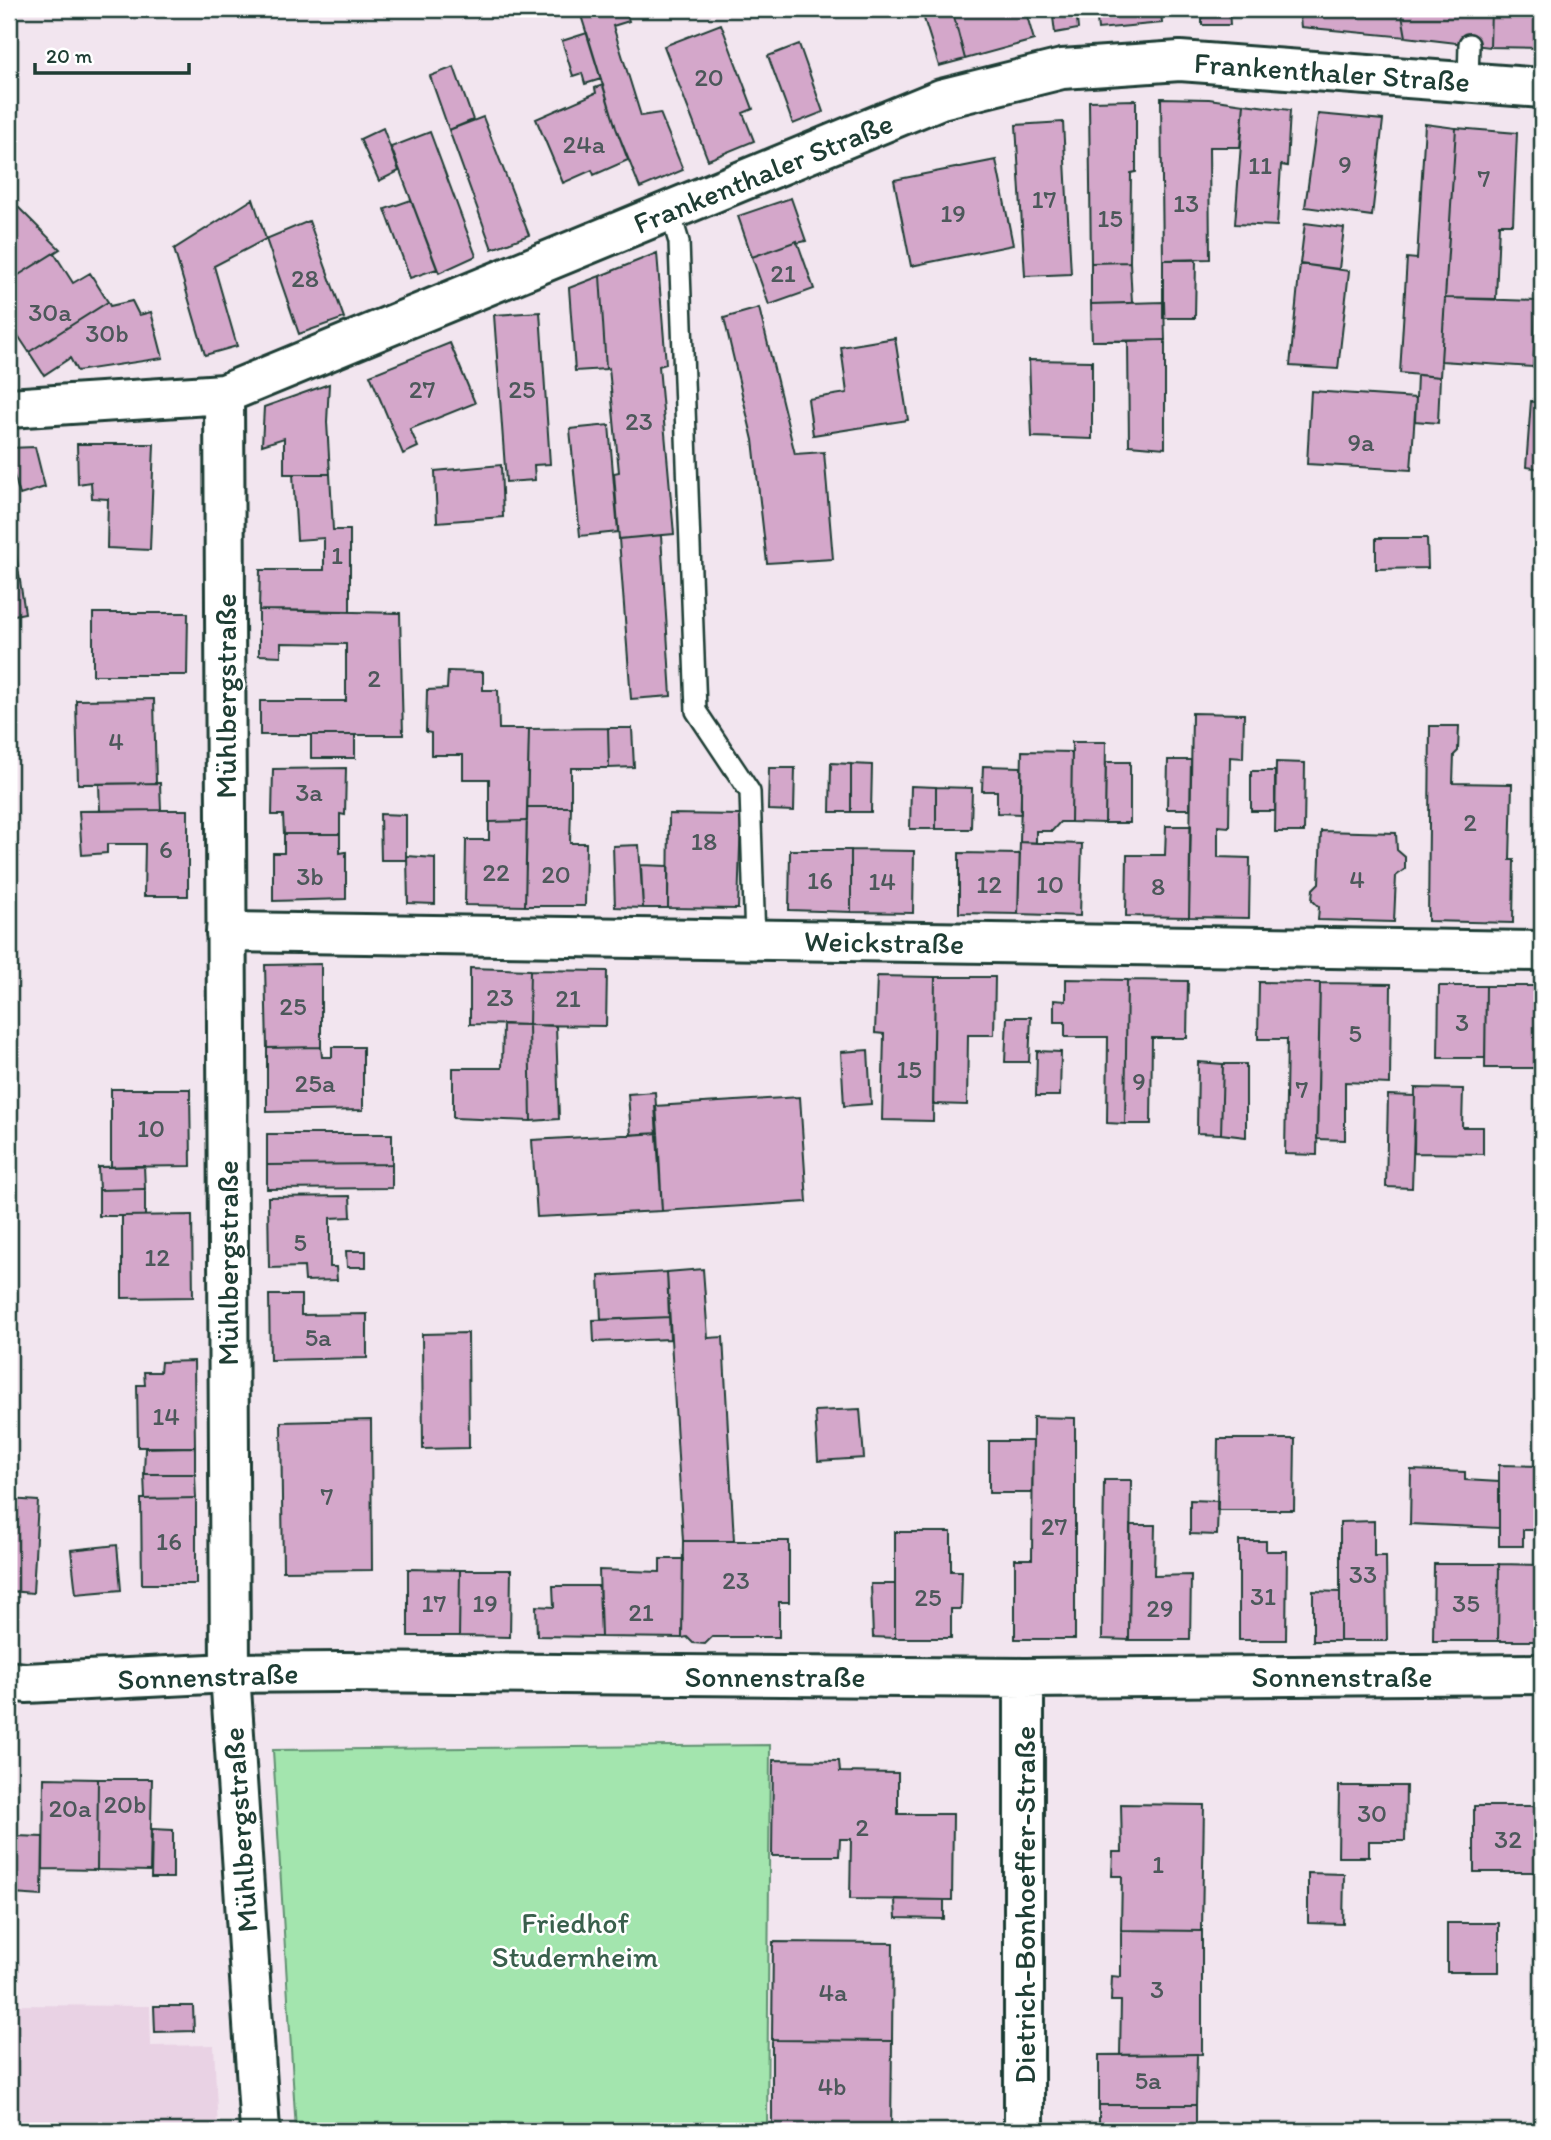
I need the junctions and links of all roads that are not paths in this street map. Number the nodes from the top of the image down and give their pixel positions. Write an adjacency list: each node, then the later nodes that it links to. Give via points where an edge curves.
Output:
1 (1542, 88): 2 (street, Frankenthaler Straße, via 1469,63 1180,61 1062,68 942,100)
2 (670, 212): 3 (street, Frankenthaler Straße); 6 (lane, via 679,242 696,711 750,792)
3 (223, 394): 4 (street, Frankenthaler Straße); 5 (street, Mühlbergstraße)
4 (9, 408)
5 (226, 932): 6 (street, Weickstraße); 8 (street, Mühlbergstraße)
6 (755, 940): 7 (street, Weickstraße)
7 (1542, 951)
8 (230, 1673): 10 (street, Sonnenstraße); 11 (street, Sonnenstraße); 12 (street, Mühlbergstraße)
9 (1542, 1674): 10 (street, Sonnenstraße)
10 (1024, 1678): 13 (street, Dietrich-Bonhoeffer-Straße)
11 (9, 1681)
12 (260, 2131)
13 (1024, 2131)

